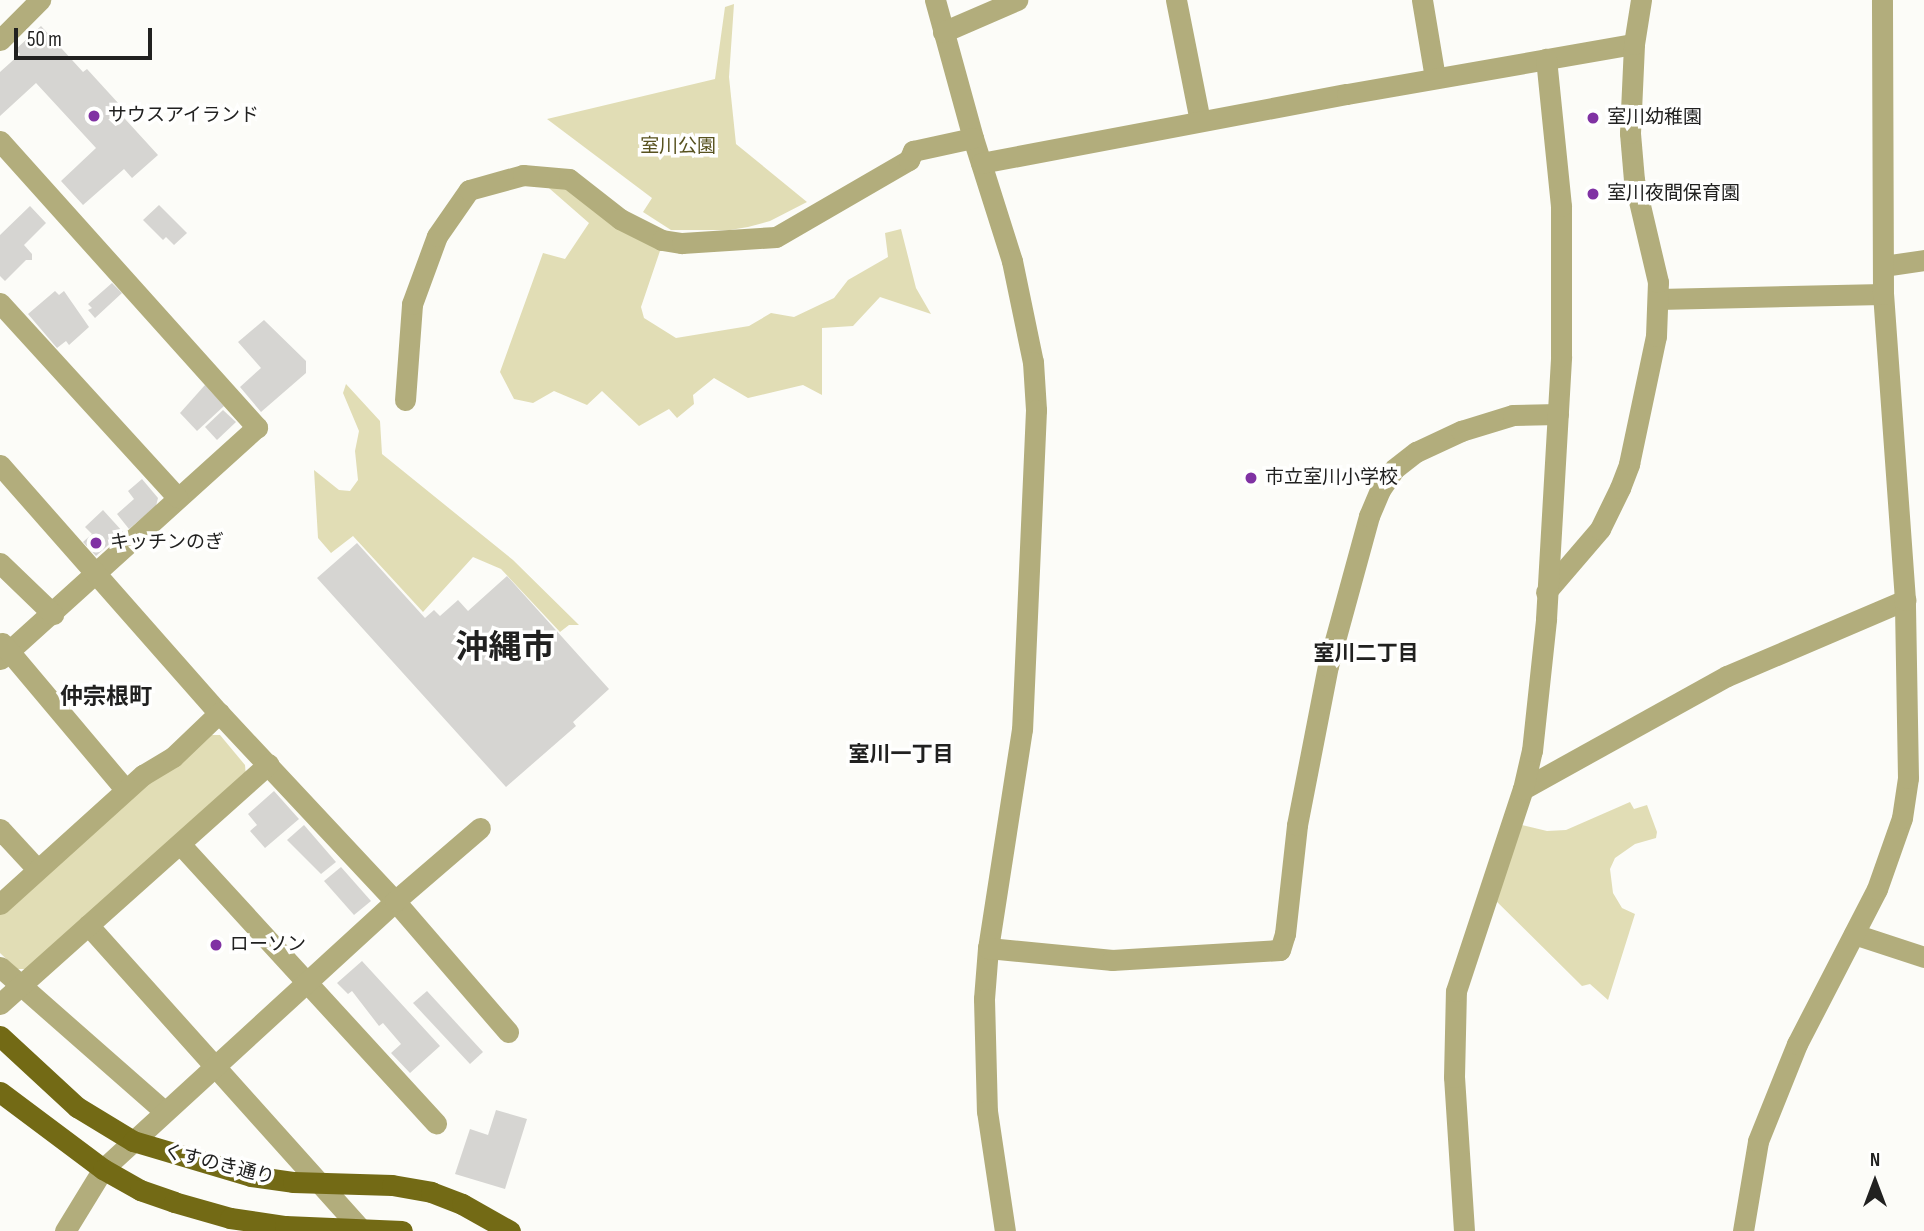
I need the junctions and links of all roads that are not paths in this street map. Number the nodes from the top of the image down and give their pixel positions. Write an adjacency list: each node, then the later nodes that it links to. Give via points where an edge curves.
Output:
1 (40, 0): 9 (street)
2 (936, 0): 8 (street)
3 (1017, 0): 8 (street)
4 (1176, 0): 13 (street)
5 (1422, 0): 12 (street)
6 (1641, 0): 10 (street)
7 (1882, 0): 18 (street)
8 (943, 32): 14 (street)
9 (0, 40)
10 (1634, 44): 11 (street); 20 (street, via 1630,133 1634,180)
11 (1546, 59): 12 (street); 23 (street, via 1561,206)
12 (1435, 78): 13 (street)
13 (1200, 121): 16 (street)
14 (973, 138): 16 (street); 22 (street, via 913,151 909,160 776,237 682,243 662,240 620,219 569,178 523,175 469,190 437,236 412,304)
15 (0, 141): 25 (street, via 257,427)
16 (981, 163): 45 (street, via 1024,311 1036,410 1022,729)
17 (1924, 260): 18 (street)
18 (1883, 265): 19 (street)
19 (1883, 294): 20 (street); 29 (street)
20 (1658, 299): 28 (street, via 1656,336 1620,488 1600,529)
21 (0, 303): 25 (street)
22 (405, 400)
23 (1558, 414): 28 (street); 45 (street, via 1513,415 1461,431 1416,452 1394,469 1380,489 1328,666 1297,825 1280,950 1112,960)
24 (0, 465): 27 (street)
25 (177, 497): 27 (street)
26 (0, 563): 30 (street)
27 (96, 573): 30 (street); 33 (street)
28 (1546, 592): 35 (street, via 1532,751)
29 (1905, 600): 32 (street); 35 (street, via 1727,676)
30 (53, 614): 31 (street)
31 (3, 650): 36 (street)
32 (1915, 659): 44 (street, via 1902,818 1877,889)
33 (219, 713): 34 (street); 36 (street, via 173,757)
34 (268, 764): 39 (street); 41 (street)
35 (1523, 789): 65 (street, via 1456,991 1454,1077)
36 (126, 790): 40 (street)
37 (480, 828): 41 (street)
38 (0, 829): 40 (street)
39 (180, 844): 43 (street); 48 (street)
40 (37, 869): 42 (street)
41 (395, 901): 48 (street); 51 (street)
42 (0, 904)
43 (88, 925): 49 (street); 53 (street)
44 (1854, 934): 46 (street); 66 (street, via 1778,1088 1758,1141)
45 (988, 948): 64 (street, via 987,1111)
46 (1924, 957)
47 (0, 967): 49 (street)
48 (306, 982): 53 (street); 56 (street)
49 (21, 986): 50 (street); 55 (street)
50 (0, 1004)
51 (508, 1032)
52 (0, 1036): 57 (main road, くすのき通り, via 77,1107)
53 (214, 1067): 55 (street); 59 (street)
54 (0, 1092): 58 (main road)
55 (164, 1111): 57 (street)
56 (436, 1123)
57 (133, 1141): 58 (street); 59 (main road, くすのき通り, via 251,1176)
58 (103, 1169): 60 (main road, via 152,1194 230,1218 285,1226); 61 (street)
59 (317, 1181): 60 (street); 63 (main road, くすのき通り, via 431,1192)
60 (359, 1227): 62 (main road)
61 (65, 1231)
62 (402, 1231)
63 (510, 1231)
64 (1005, 1231)
65 (1464, 1231)
66 (1743, 1231)

